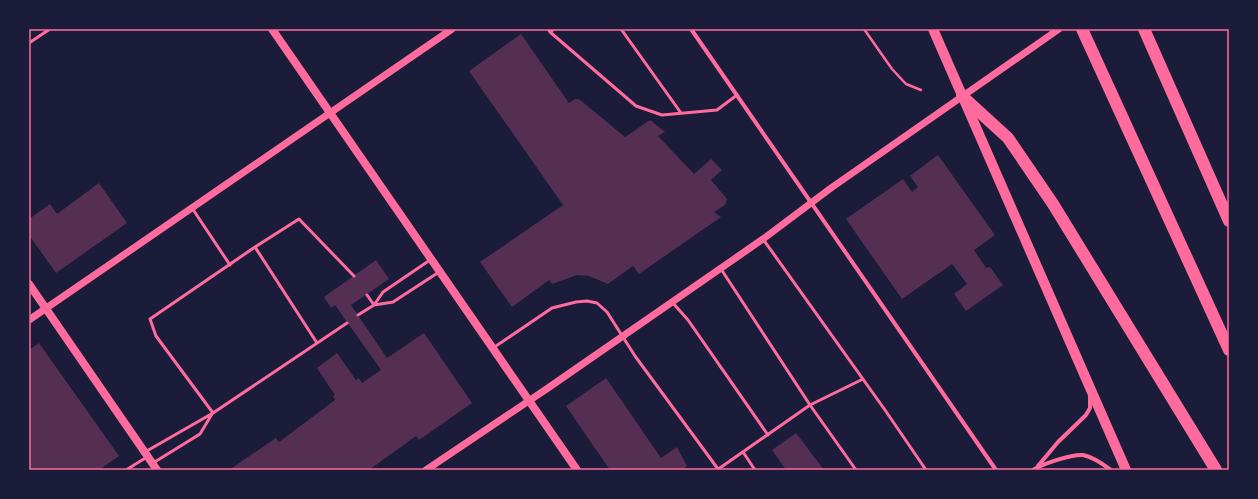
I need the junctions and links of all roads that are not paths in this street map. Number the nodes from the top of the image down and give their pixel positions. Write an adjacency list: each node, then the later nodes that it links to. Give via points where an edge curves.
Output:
1 (50, 29): 12 (lane)
2 (272, 29): 15 (main road)
3 (452, 29): 15 (street)
4 (554, 29): 11 (lane)
5 (621, 29): 16 (lane)
6 (691, 29): 13 (street)
7 (933, 29): 14 (main road)
8 (1060, 29): 14 (street)
9 (1082, 29): 38 (highway)
10 (1144, 29): 19 (highway)
11 (549, 30): 16 (lane, via 636,106 662,115)
12 (29, 43)
13 (737, 95): 16 (lane, via 717,110); 17 (street)
14 (962, 96): 17 (street); 40 (main road); 59 (highway, via 1008,138 1053,204)
15 (331, 113): 18 (street); 22 (main road)
16 (681, 113)
17 (811, 203): 20 (street); 55 (street)
18 (192, 208): 23 (lane); 31 (street)
19 (1229, 221)
20 (763, 239): 24 (street); 39 (lane)
21 (255, 247): 23 (lane); 26 (lane, via 299,219); 36 (lane)
22 (431, 259): 25 (main road); 30 (lane, via 383,292)
23 (230, 264): 43 (lane, via 150,319 156,336)
24 (720, 268): 29 (street); 42 (lane)
25 (440, 271): 30 (lane, via 392,302); 37 (main road)
26 (354, 276)
27 (29, 284): 31 (main road)
28 (367, 295): 30 (lane)
29 (672, 301): 35 (street); 44 (lane)
30 (374, 305): 32 (lane)
31 (45, 308): 33 (street); 46 (main road)
32 (358, 315)
33 (29, 320)
34 (347, 323): 36 (lane)
35 (622, 335): 37 (lane, via 604,308 597,303 576,302 552,308); 41 (street); 51 (lane)
36 (317, 343): 43 (lane)
37 (493, 348): 41 (main road)
38 (1229, 350)
39 (863, 379): 42 (lane); 54 (lane)
40 (1090, 387): 47 (street, via 1090,408 1086,415); 58 (main road)
41 (529, 400): 49 (street); 50 (main road)
42 (810, 405): 44 (lane); 53 (lane)
43 (213, 413): 46 (lane); 46 (lane, via 200,434)
44 (768, 435): 45 (lane)
45 (743, 452): 51 (lane); 52 (lane)
46 (150, 461): 48 (lane)
47 (1038, 466): 56 (street); 57 (street, via 1078,455)
48 (126, 470)
49 (426, 470)
50 (577, 470)
51 (717, 470)
52 (755, 470)
53 (856, 470)
54 (926, 470)
55 (996, 470)
56 (1032, 470)
57 (1111, 470)
58 (1126, 470)
59 (1216, 470)

